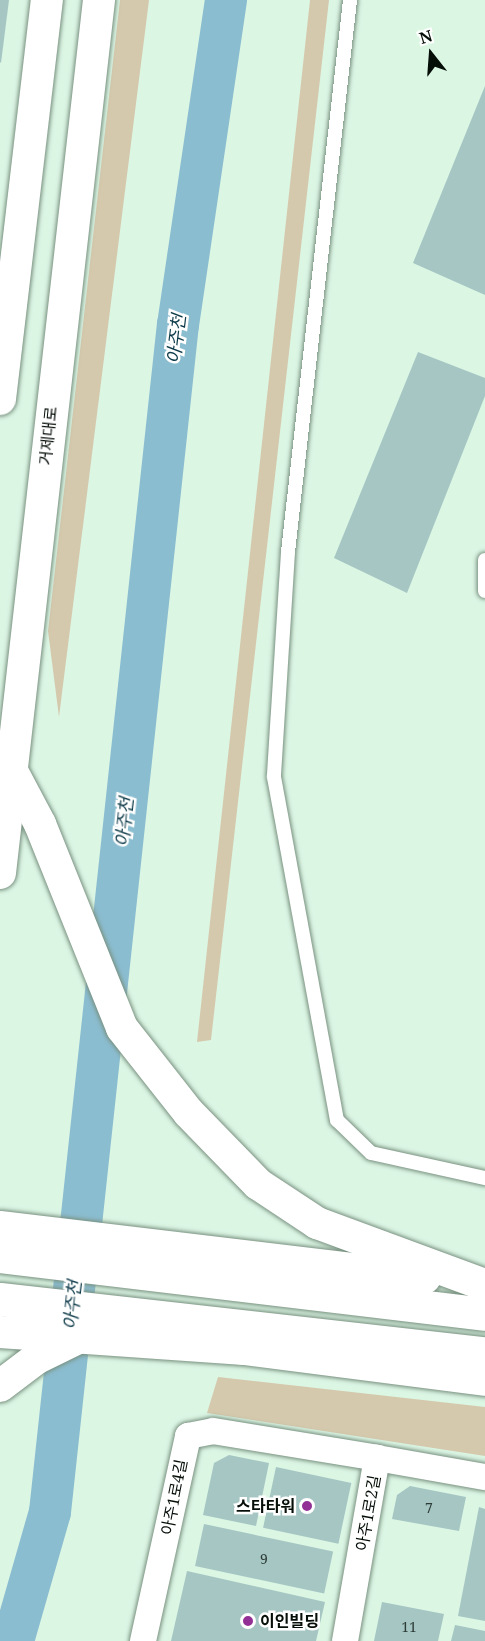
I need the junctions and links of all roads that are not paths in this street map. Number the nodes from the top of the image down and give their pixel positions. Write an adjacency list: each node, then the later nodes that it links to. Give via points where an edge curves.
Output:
1 (47, 0): 4 (street)
2 (99, 0): 7 (street, 거제대로)
3 (350, 0): 9 (lane, via 288,552 274,777 337,1120 371,1153)
4 (0, 399)
5 (485, 560): 6 (lane)
6 (485, 591)
7 (13, 773): 8 (street, 거제대로); 12 (street, via 40,824 122,1028 189,1113 258,1184 317,1224)
8 (0, 873)
9 (485, 1178)
10 (0, 1227): 12 (street, via 258,1255)
11 (0, 1256): 14 (highway)
12 (485, 1287)
13 (0, 1299): 17 (highway)
14 (485, 1314)
15 (0, 1332): 16 (street)
16 (81, 1337): 18 (street, via 244,1349); 19 (street)
17 (485, 1353)
18 (485, 1380)
19 (4, 1383)
20 (377, 1458): 21 (street, 아주1로2길); 22 (street, 아주1로4길, via 213,1431 188,1436); 23 (street, 아주1로2길)
21 (485, 1477)
22 (143, 1641)
23 (345, 1641)

